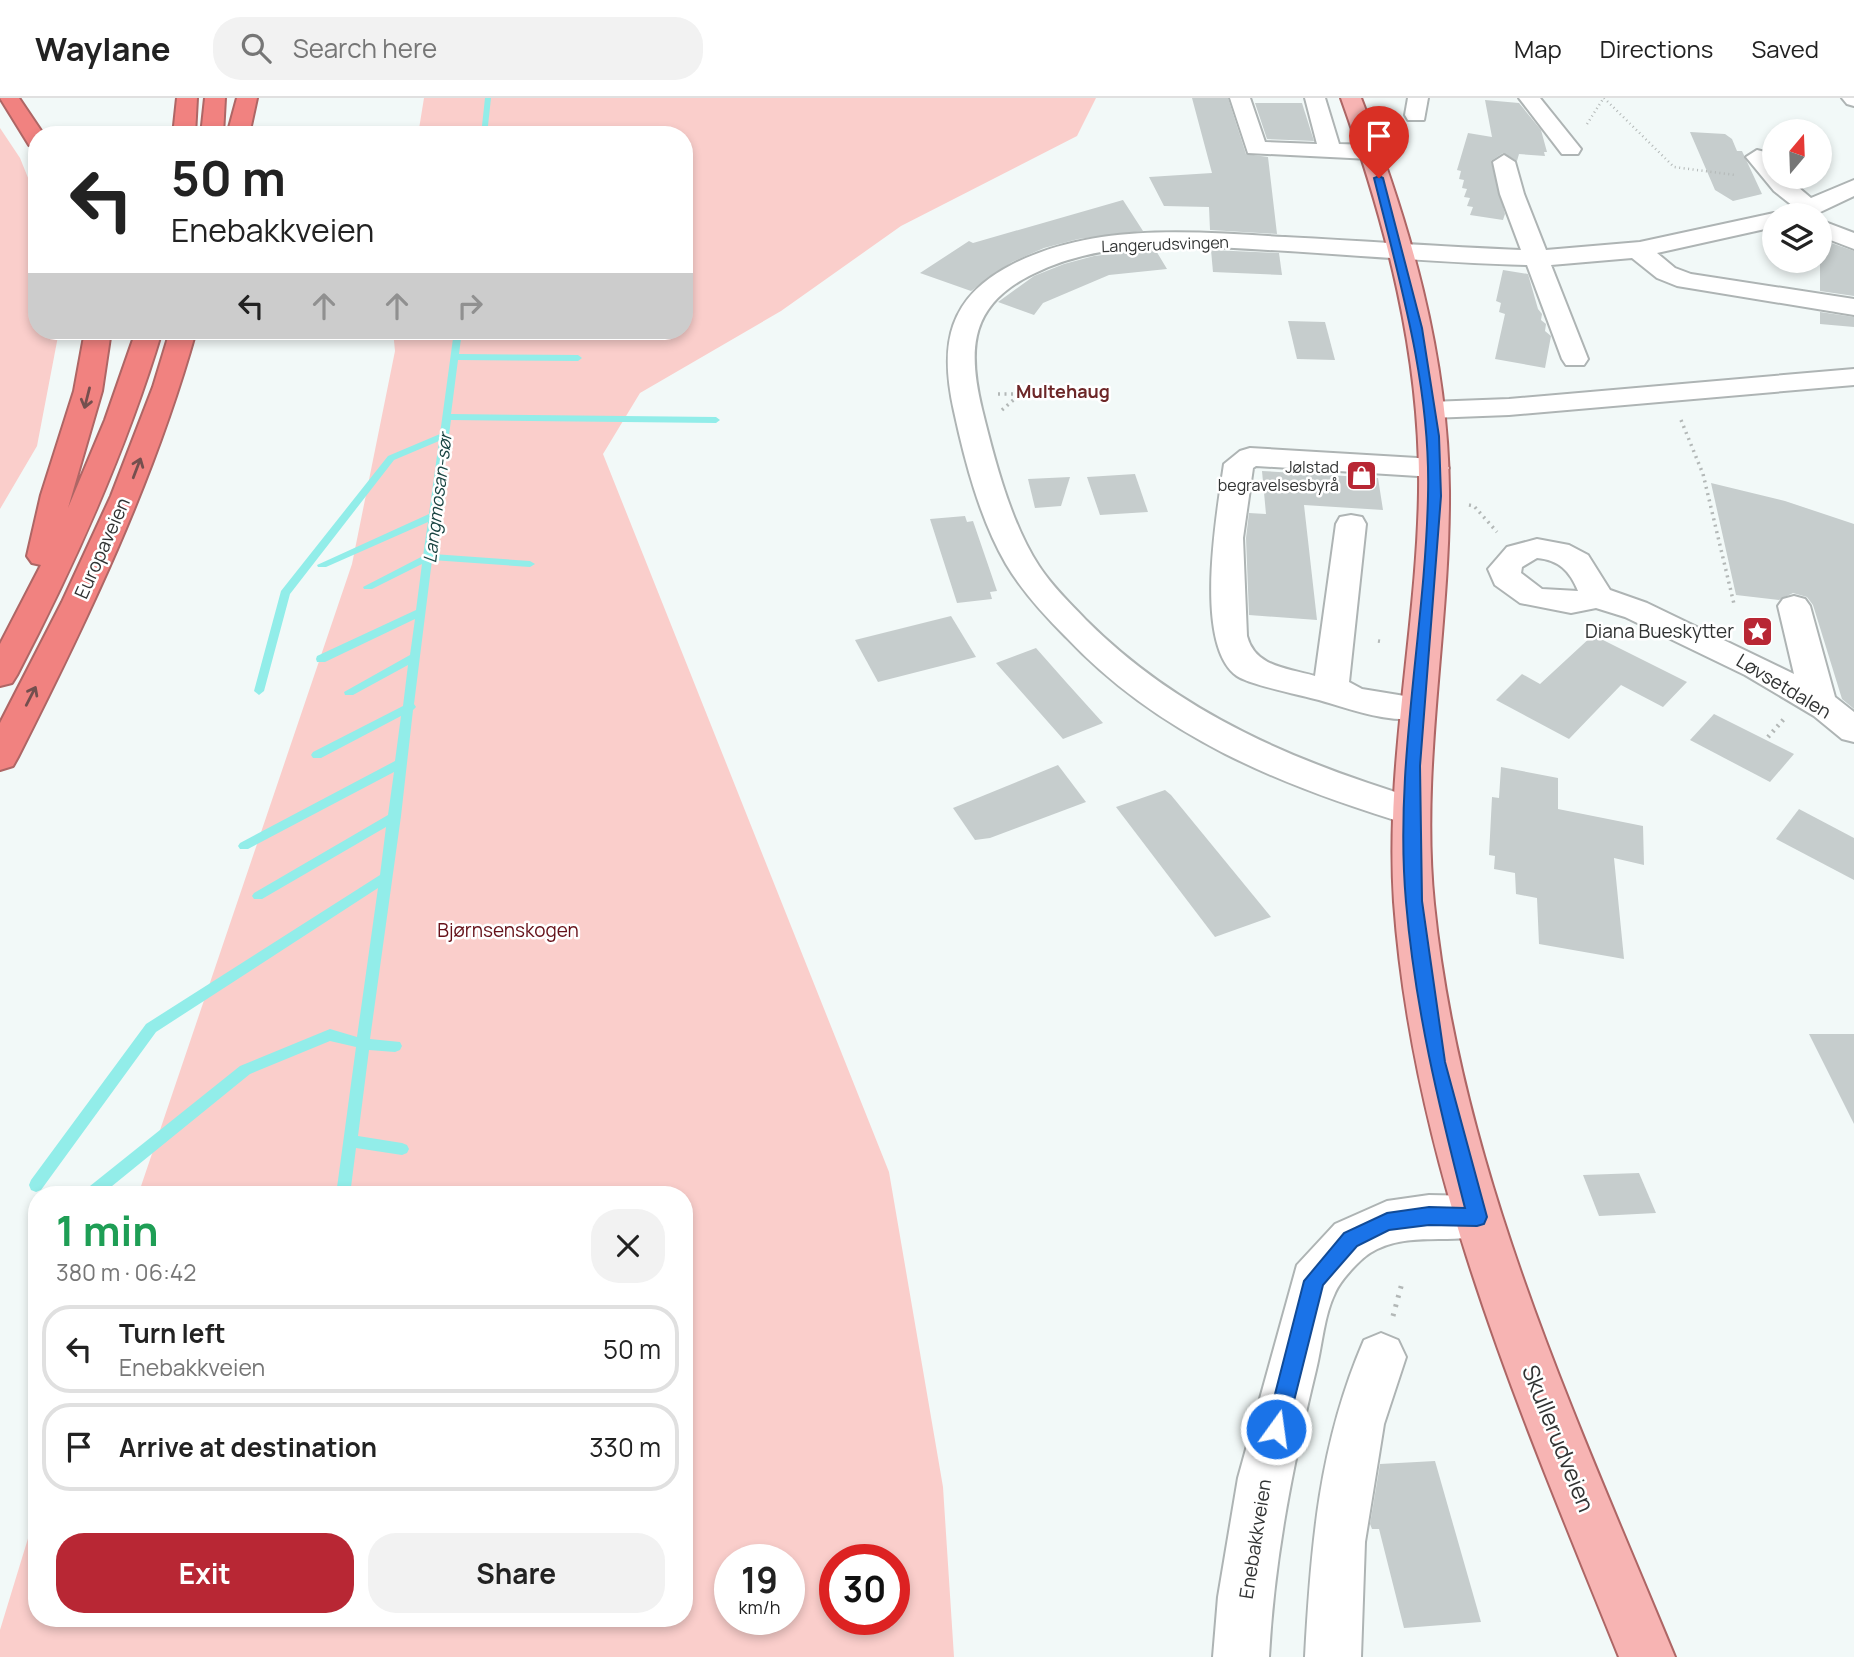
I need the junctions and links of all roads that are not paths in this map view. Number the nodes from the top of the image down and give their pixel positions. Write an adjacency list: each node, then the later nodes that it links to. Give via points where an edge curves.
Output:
1 (9, 98): 9 (highway)
2 (187, 98): 10 (highway)
3 (215, 98): 11 (highway)
4 (247, 98): 12 (highway)
5 (1240, 98): 14 (street, via 1255,147)
6 (1315, 98): 14 (street)
7 (1351, 98): 15 (main road)
8 (1529, 98): 13 (street)
9 (28, 126)
10 (185, 126)
11 (213, 126)
12 (240, 126)
13 (1570, 149)
14 (1330, 150): 15 (street)
15 (1370, 152): 26 (main road)
16 (1757, 157): 18 (street)
17 (1504, 162): 28 (street)
18 (1762, 163)
19 (1854, 187): 22 (street)
20 (1784, 189): 21 (street)
21 (1796, 203)
22 (1829, 203)
23 (1762, 223): 27 (street, Langerudsvingen)
24 (1832, 230): 25 (street)
25 (1854, 242)
26 (1398, 250): 28 (street, Langerudsvingen); 35 (main road); 47 (street, Langerudsvingen, via 1185,240 1098,246 1057,256 1006,279 981,299 967,319 959,343 965,394 997,510 1018,559 1087,643 1147,693 1246,751 1340,791)
27 (1638, 250): 28 (street, Langerudsvingen); 29 (street, via 1666,273 1686,281)
28 (1535, 257): 33 (street)
29 (1854, 307)
30 (97, 340): 40 (highway, one-way to 40, via 90,388 58,488)
31 (146, 340): 40 (highway, Europaveien, via 105,458)
32 (180, 340): 46 (highway, Europaveien, one-way to 32, via 122,506)
33 (1575, 359)
34 (1854, 377): 35 (street)
35 (1430, 410): 36 (main road)
36 (1434, 468): 42 (street, via 1259,457 1239,464 1228,538 1230,636 1236,654 1250,669); 43 (main road)
37 (1351, 524): 42 (street, via 1331,686)
38 (1597, 597): 38 (street, Løvsetdalen, via 1580,563 1548,549 1518,552 1504,569 1506,578 1531,596 1571,603); 44 (street, Løvsetdalen, via 1636,610 1745,661)
39 (1794, 606): 44 (street)
40 (27, 624): 41 (highway, Europaveien)
41 (0, 675)
42 (1339, 694): 43 (street)
43 (1417, 708): 47 (main road)
44 (1804, 709): 45 (street, Løvsetdalen)
45 (1854, 730)
46 (0, 757)
47 (1411, 811): 48 (main road, via 1414,901 1426,1003 1439,1073)
48 (1477, 1217): 50 (street, Enebakkveien, via 1429,1216 1387,1222 1350,1239 1314,1281 1264,1478 1245,1597); 52 (main road, Skullerudveien, via 1535,1382)
49 (1381, 1357): 51 (street, via 1359,1424 1338,1542)
50 (1241, 1657)
51 (1333, 1657)
52 (1647, 1657)

